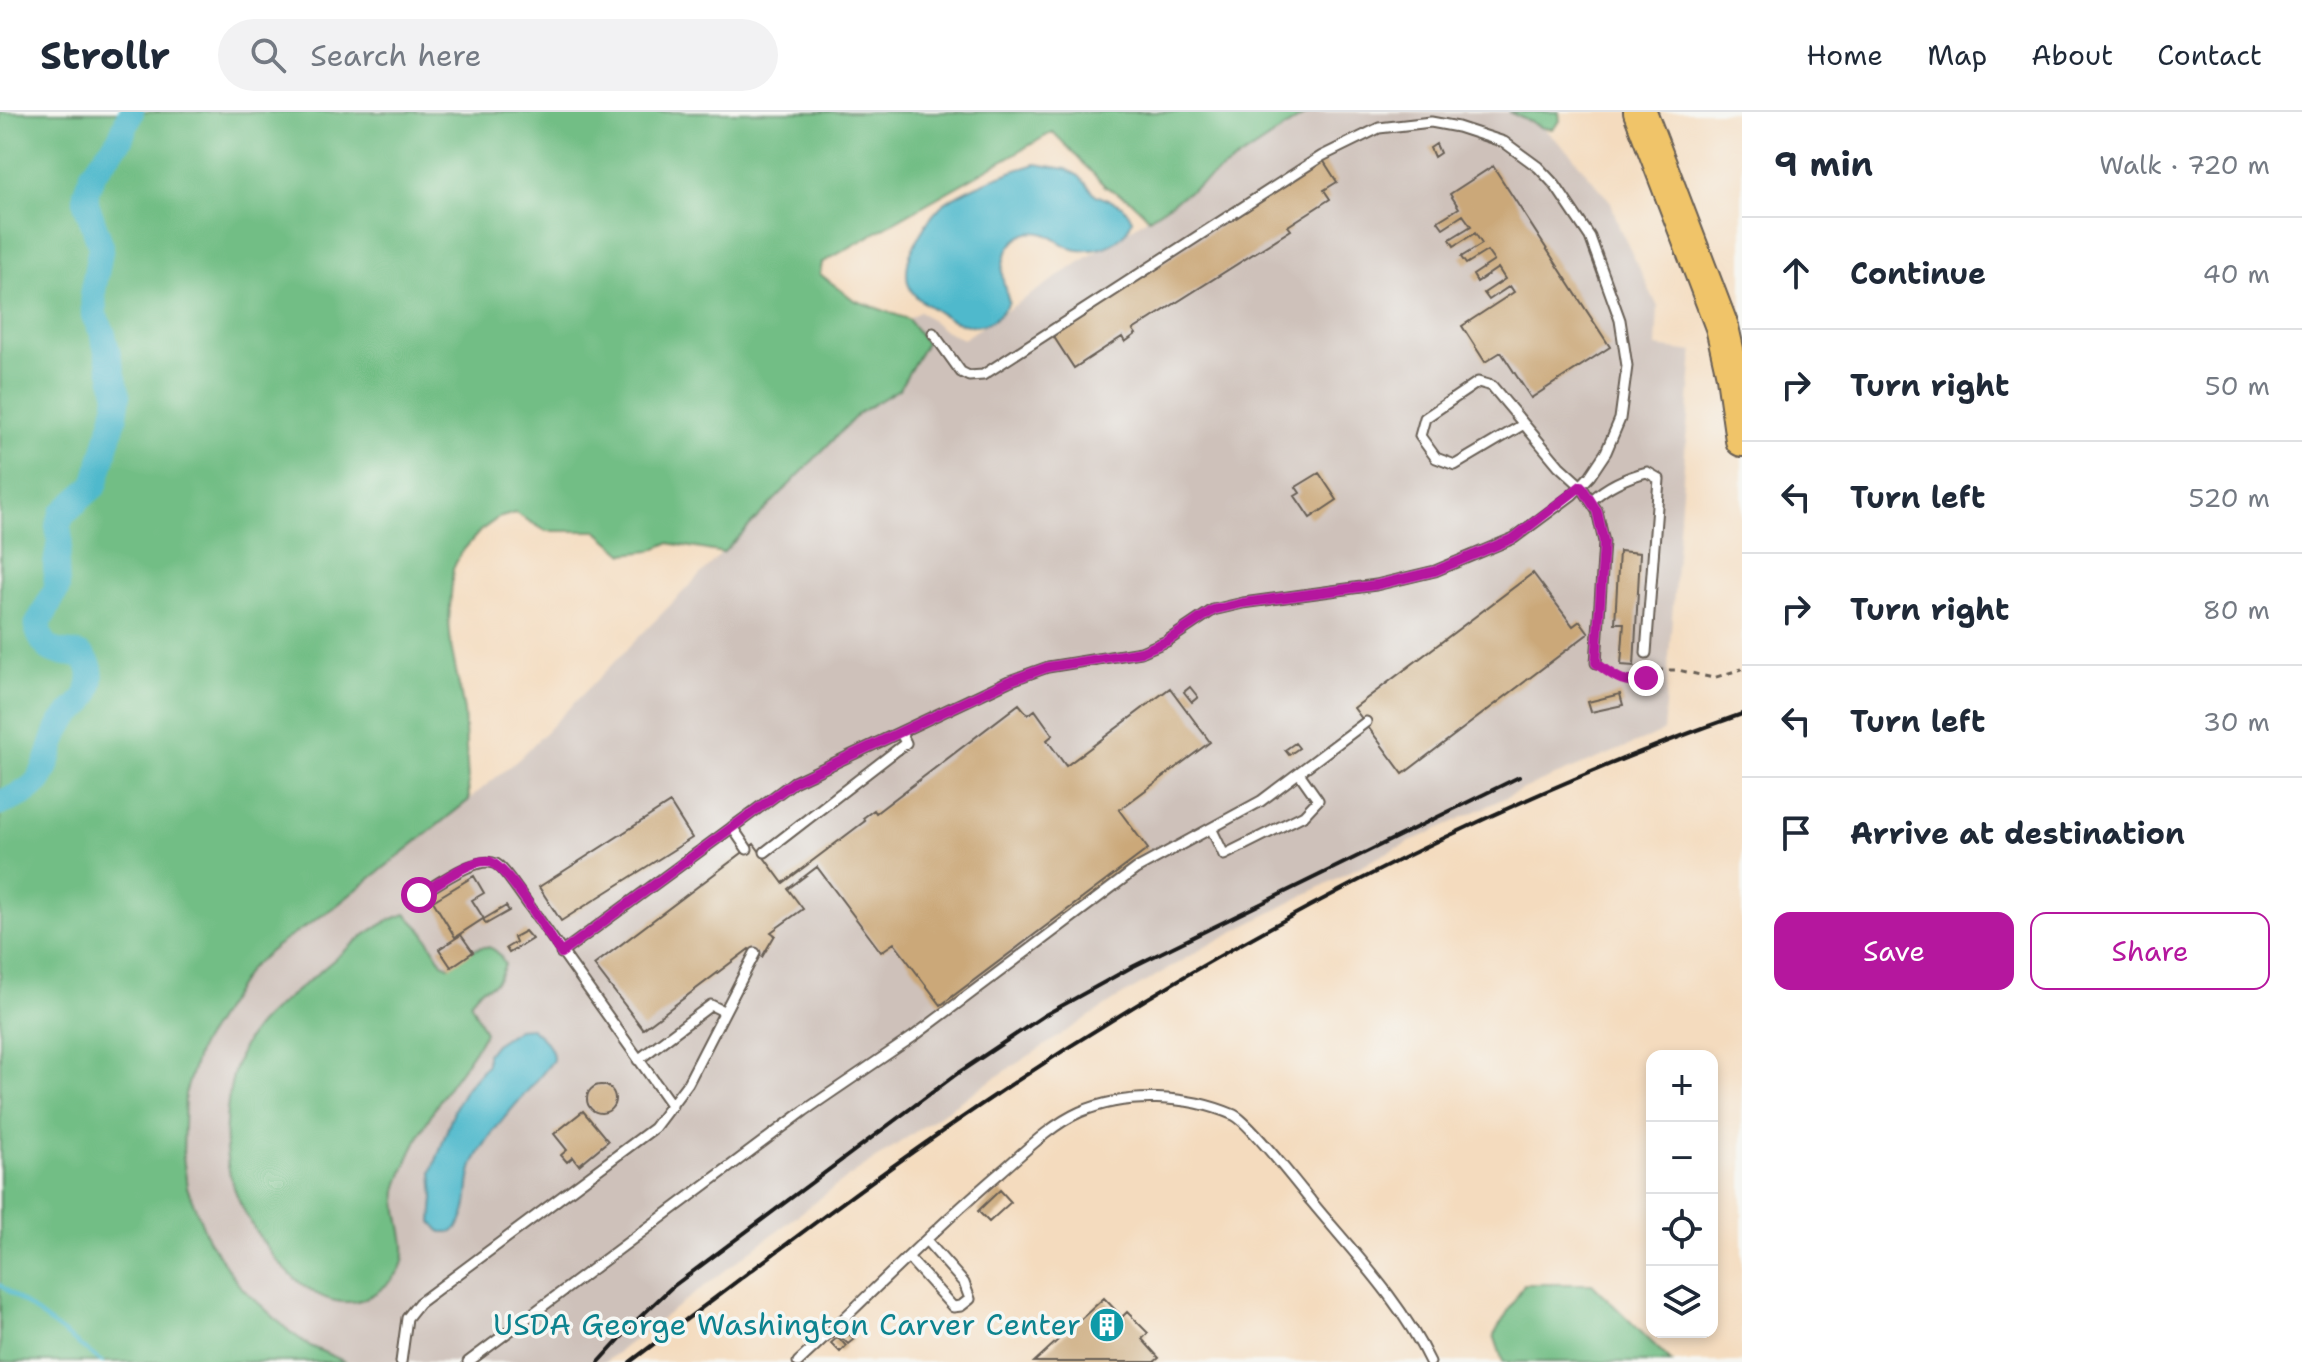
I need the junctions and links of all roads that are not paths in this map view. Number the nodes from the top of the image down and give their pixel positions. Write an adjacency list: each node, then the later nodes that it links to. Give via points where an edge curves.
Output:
1 (1640, 112): 4 (highway, via 1722,327)
2 (933, 333): 5 (lane, via 961,372 983,375 1322,156 1379,128 1431,122 1458,127 1504,142 1555,185 1590,237 1612,293 1624,344 1626,386 1606,452)
3 (1524, 424): 3 (lane, via 1492,386 1478,382 1425,418 1420,436 1436,458 1455,465); 5 (lane)
4 (1742, 440)
5 (1581, 486): 6 (lane); 10 (lane, via 1514,538 1435,571 1213,610 1154,648 1048,667)
6 (1592, 500): 7 (lane, via 1635,475 1647,472 1659,479); 8 (lane, via 1604,542)
7 (1646, 653)
8 (1596, 663)
9 (1366, 722): 11 (lane)
10 (901, 733): 12 (lane, via 794,782); 15 (lane, via 906,743)
11 (1299, 773): 13 (lane); 13 (lane, via 1318,800 1304,815 1224,855)
12 (732, 827): 14 (lane); 17 (lane)
13 (1211, 828): 25 (lane, via 1136,869)
14 (747, 849)
15 (765, 852)
16 (419, 895): 17 (lane, via 469,866 496,864)
17 (561, 953): 20 (lane)
18 (755, 953): 19 (lane)
19 (723, 1011): 20 (lane, via 711,1005); 21 (lane)
20 (638, 1060): 21 (lane)
21 (672, 1106): 24 (lane, via 637,1142 419,1303 407,1318)
22 (926, 1240): 23 (lane); 23 (lane, via 964,1283 970,1299 953,1307); 27 (lane, via 1029,1147 1079,1113 1131,1099 1197,1104 1237,1116 1377,1281)
23 (908, 1257): 26 (lane)
24 (401, 1362)
25 (468, 1362)
26 (798, 1362)
27 (1430, 1362)

